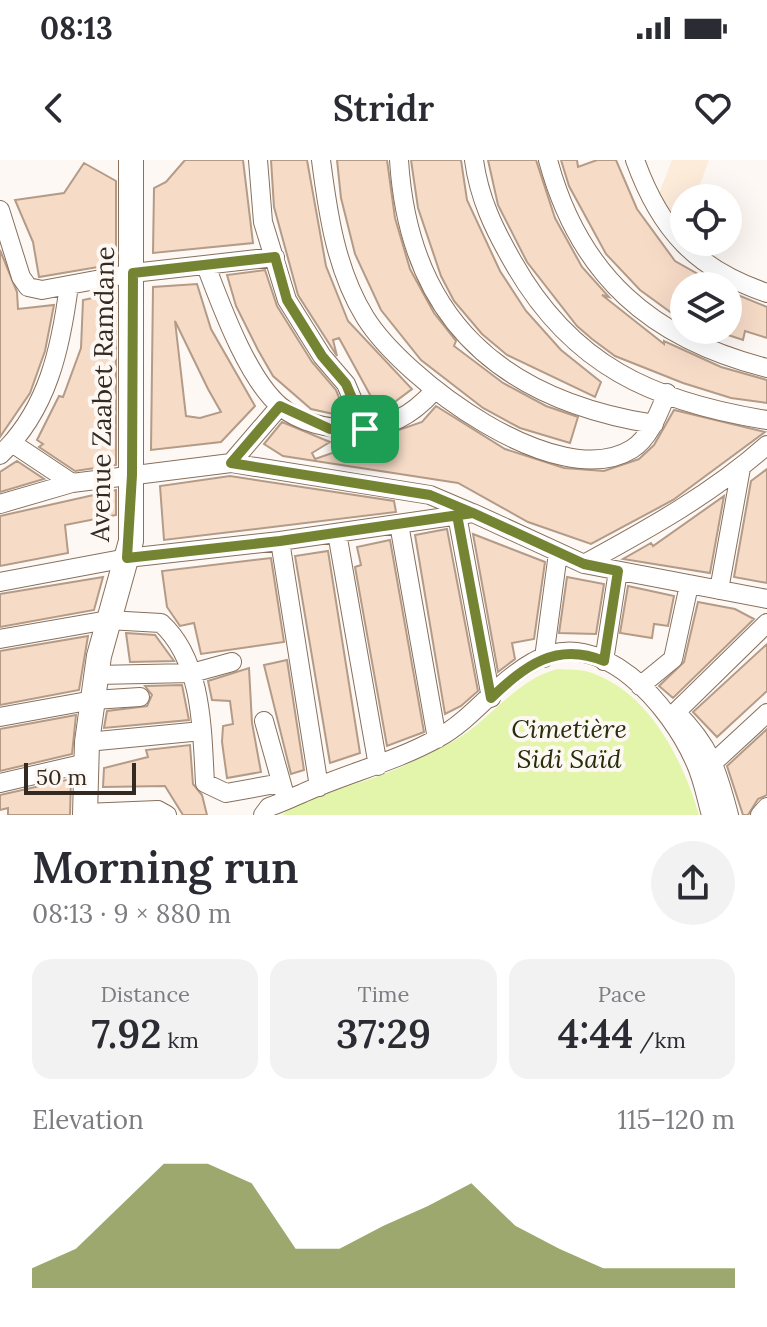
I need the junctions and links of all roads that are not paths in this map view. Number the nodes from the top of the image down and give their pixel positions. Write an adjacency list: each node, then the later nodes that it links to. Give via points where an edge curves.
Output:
1 (131, 160): 11 (main road, Avenue Zaabet Ramdane)
2 (258, 160): 9 (street, via 263,222)
3 (321, 160): 15 (street, via 341,265 365,317 392,352)
4 (399, 160): 19 (street, via 413,246 427,279 466,337 492,363 528,384 601,415)
5 (474, 160): 16 (street, via 483,205 542,308 568,338 608,369)
6 (548, 160): 14 (street, via 556,190 587,250 624,297 660,327)
7 (635, 160): 13 (street, via 645,189 686,250 719,273)
8 (0, 210): 12 (street, via 28,287)
9 (275, 257): 10 (street); 20 (street, via 287,300 346,384)
10 (206, 266): 11 (street); 17 (street, via 231,328)
11 (133, 273): 12 (street); 25 (main road, Avenue Zaabet Ramdane)
12 (69, 285): 22 (street, via 55,366)
13 (767, 293)
14 (767, 368)
15 (434, 391): 19 (street, via 515,441 566,456 603,459 633,449); 20 (street, via 415,412)
16 (667, 393): 18 (street, via 719,412); 19 (street)
17 (280, 406): 20 (street, via 330,429); 23 (street)
18 (767, 420)
19 (654, 424)
20 (365, 429)
21 (767, 445): 24 (street)
22 (6, 449): 26 (street)
23 (231, 463): 25 (street); 28 (street, via 430,495)
24 (741, 468): 34 (street, via 662,521); 38 (street)
25 (132, 475): 26 (street); 33 (main road, Avenue Zaabet Ramdane)
26 (72, 483): 27 (street)
27 (0, 504)
28 (465, 514): 29 (street); 32 (street); 51 (street)
29 (399, 524): 30 (street); 58 (street)
30 (337, 533): 31 (street); 61 (street)
31 (280, 541): 33 (street); 63 (street)
32 (558, 553): 34 (street); 44 (street)
33 (127, 558): 36 (street); 41 (main road, Avenue Zaabet Ramdane)
34 (584, 564): 35 (street)
35 (618, 571): 37 (street); 45 (street)
36 (0, 582)
37 (689, 585): 38 (street); 49 (street, via 673,659)
38 (719, 590): 39 (street)
39 (739, 594): 40 (street); 42 (street)
40 (767, 599)
41 (108, 620): 43 (street); 47 (street, via 161,623); 48 (main road, Avenue Zaabet Ramdane)
42 (767, 622): 54 (street)
43 (0, 639)
44 (544, 658): 45 (street, via 563,652); 51 (street)
45 (604, 661): 49 (street)
46 (232, 662): 47 (street)
47 (192, 673): 48 (street); 57 (street)
48 (96, 675): 52 (main road, Avenue Zaabet Ramdane)
49 (640, 686): 54 (street)
50 (140, 697): 52 (street)
51 (491, 698): 58 (street)
52 (93, 700): 55 (street); 59 (main road, Avenue Zaabet Ramdane)
53 (767, 713): 60 (street)
54 (672, 715): 60 (street, via 696,732); 69 (street)
55 (0, 717)
56 (264, 721): 64 (street)
57 (202, 731): 59 (street); 64 (street, via 205,783 214,790)
58 (437, 739): 61 (street)
59 (87, 752): 62 (street); 66 (main road, Avenue Zaabet Ramdane)
60 (715, 761): 70 (street)
61 (378, 766): 63 (street)
62 (0, 783)
63 (319, 787): 64 (street)
64 (284, 792): 68 (street)
65 (767, 807): 71 (street)
66 (85, 814): 67 (street, via 158,810)
67 (167, 815)
68 (263, 815)
69 (711, 815)
70 (729, 815)
71 (760, 815)

